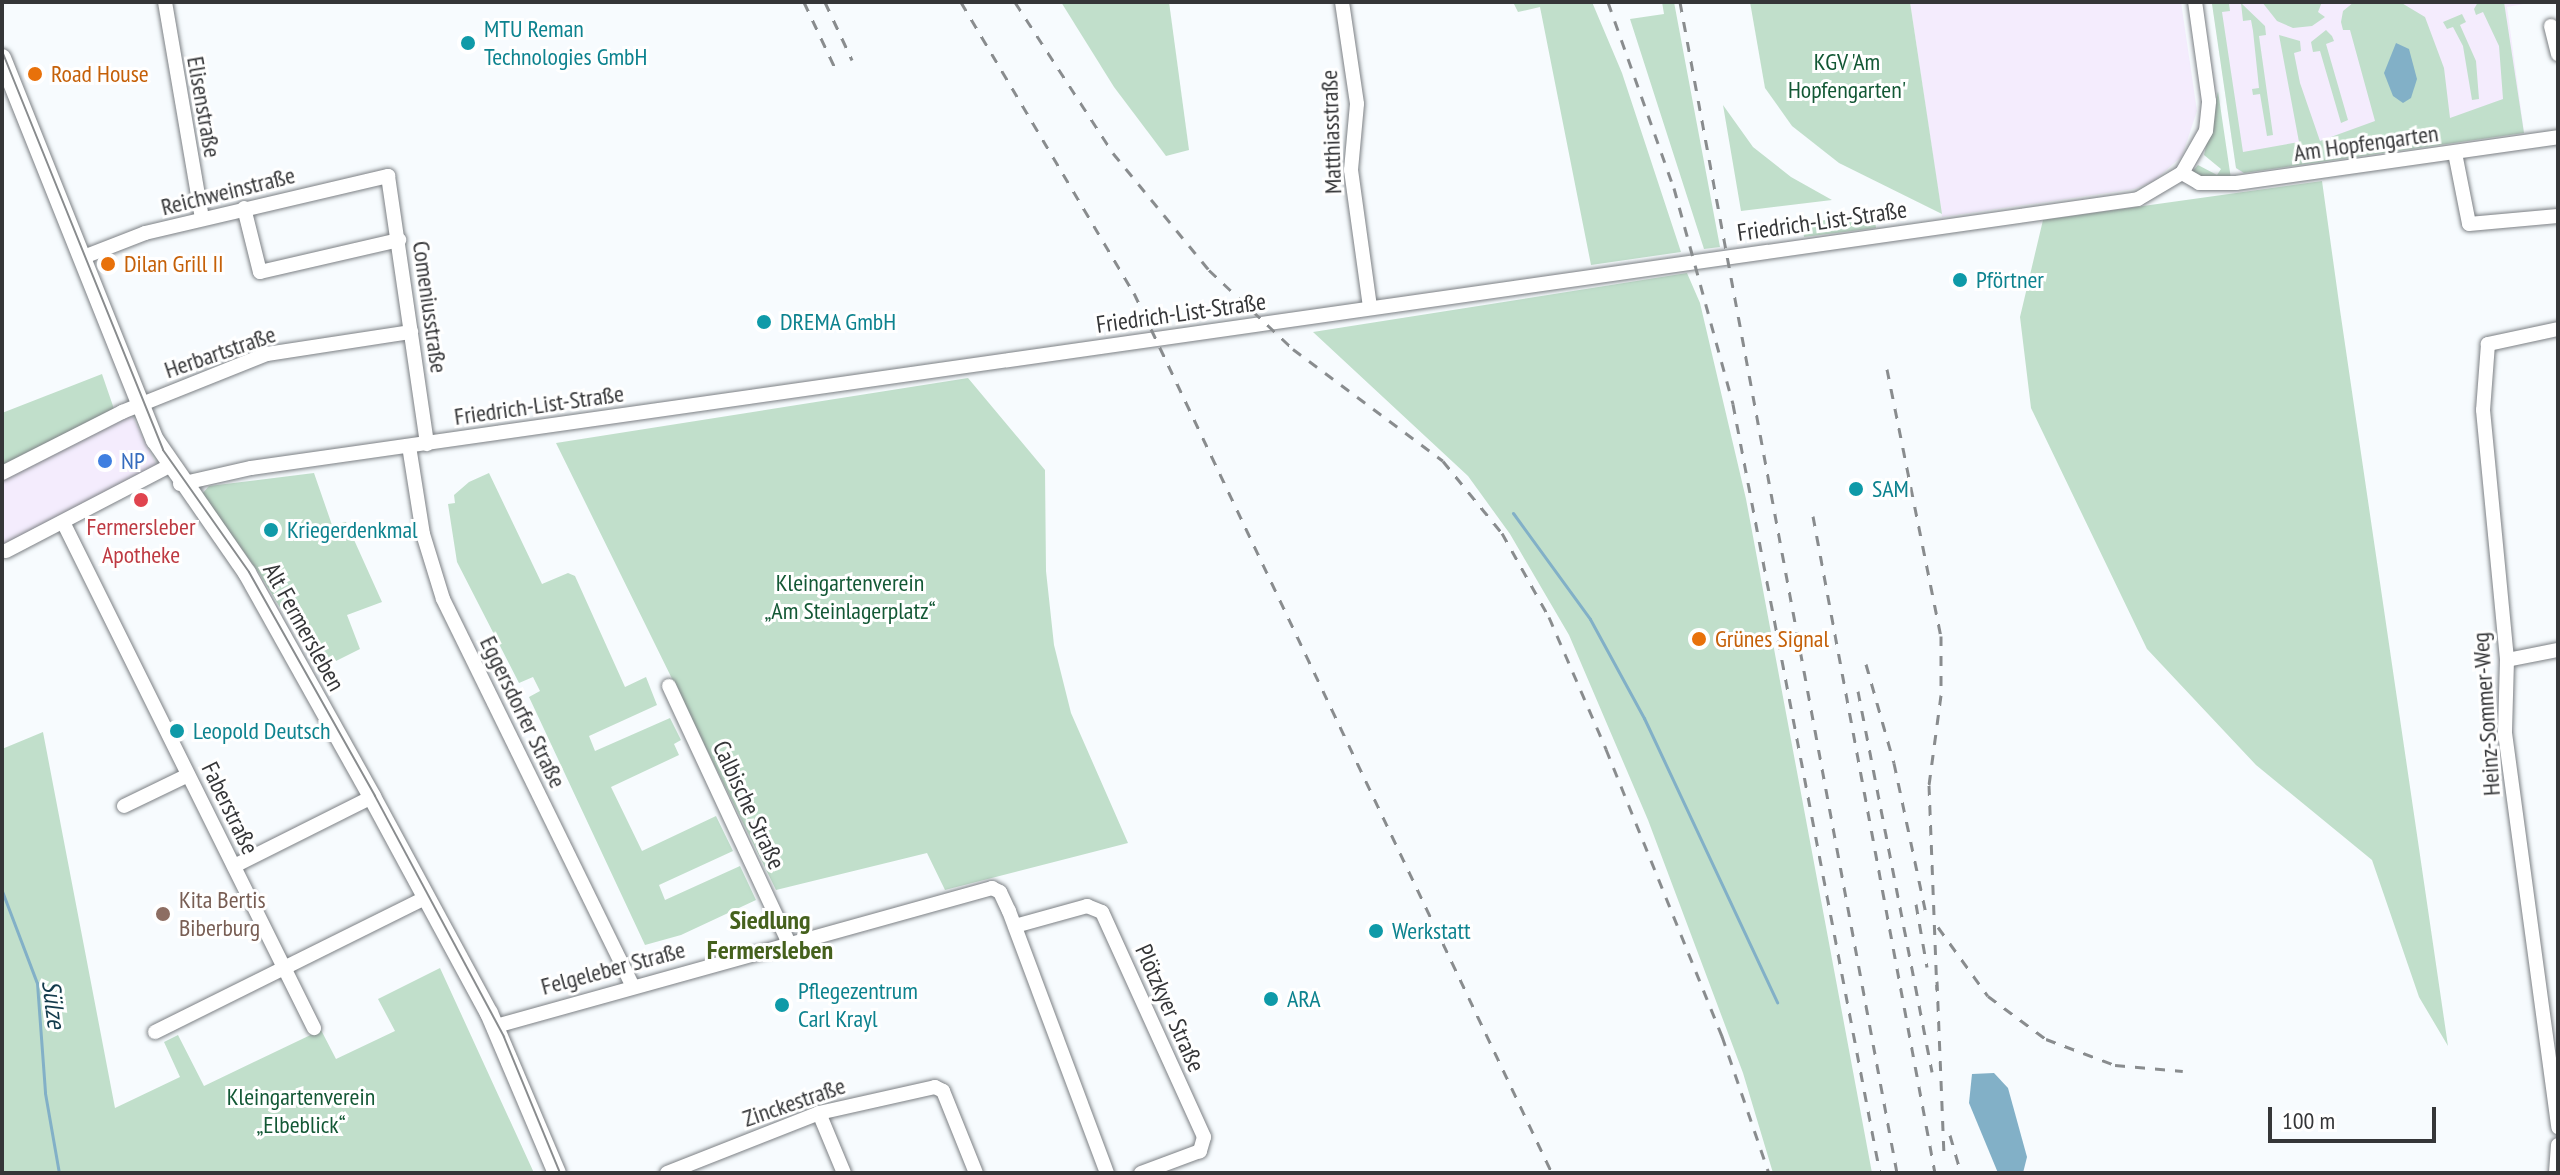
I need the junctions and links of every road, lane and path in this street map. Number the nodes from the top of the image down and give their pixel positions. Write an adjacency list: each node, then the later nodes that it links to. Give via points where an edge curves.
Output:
1 (165, 2): 13 (street, Elisenstraße)
2 (1342, 2): 16 (street, Matthiasstraße, via 1357,104 1351,170)
3 (2195, 2): 9 (street, via 2209,114 2202,142)
4 (2551, 26): 5 (street)
5 (2558, 54)
6 (2, 60): 15 (main road, Alt Fermersleben)
7 (2558, 137): 8 (street, Am Hopfengarten)
8 (2455, 153): 9 (street, Am Hopfengarten, via 2236,183 2199,183); 12 (street, via 2469,224)
9 (2182, 173): 16 (street, Friedrich-List-Straße, via 2161,190 2129,201)
10 (388, 176): 11 (street, Reichweinstraße); 14 (street, Comeniusstraße)
11 (244, 208): 13 (street, Reichweinstraße); 14 (street, via 260,272)
12 (2558, 216)
13 (202, 218): 15 (street, Reichweinstraße)
14 (399, 240): 18 (street, Comeniusstraße)
15 (81, 258): 19 (main road, Alt Fermersleben)
16 (1370, 307): 20 (street, Friedrich-List-Straße)
17 (2558, 329): 28 (street, Heinz-Sommer-Weg, via 2488,344 2484,437)
18 (411, 332): 19 (street, Herbartstraße, via 267,354); 20 (street, Comeniusstraße)
19 (139, 404): 22 (main road, Alt Fermersleben); 23 (street, Herbartstraße)
20 (427, 444): 21 (street, Friedrich-List-Straße)
21 (409, 446): 24 (street, Friedrich-List-Straße, via 209,475); 38 (street, Eggersdorfer Straße, via 423,534 443,599)
22 (169, 466): 24 (main road, Alt Fermersleben); 25 (street)
23 (2, 473)
24 (180, 484): 31 (main road, Alt Fermersleben, via 247,573)
25 (63, 522): 26 (street); 30 (street, Faberstraße)
26 (6, 551)
27 (2558, 650): 28 (street)
28 (2507, 660): 43 (street, Heinz-Sommer-Weg, via 2505,740)
29 (669, 686): 36 (street, Calbische Straße)
30 (188, 775): 32 (street); 33 (street, Faberstraße)
31 (372, 797): 33 (street); 34 (main road, Alt Fermersleben)
32 (124, 806)
33 (234, 866): 37 (street, Faberstraße)
34 (427, 897): 37 (street); 39 (main road, Alt Fermersleben)
35 (1015, 926): 36 (street, Felgeleber Straße, via 1000,892 992,888); 51 (street); 52 (street, Plötzkyer Straße, via 1087,906 1102,912 1204,1137 1200,1151)
36 (789, 943): 38 (street, Felgeleber Straße)
37 (285, 969): 40 (street, Faberstraße); 41 (street)
38 (632, 985): 39 (street, Felgeleber Straße)
39 (496, 1026): 46 (main road, Alt Fermersleben)
40 (314, 1028)
41 (155, 1032)
42 (819, 1113): 45 (street, Zinckestraße); 49 (street); 50 (street, Zinckestraße, via 939,1088)
43 (2558, 1127)
44 (2558, 1145): 53 (street)
45 (706, 1157): 47 (street, Zinckestraße); 48 (street)
46 (557, 1173)
47 (667, 1173)
48 (713, 1173)
49 (844, 1173)
50 (976, 1173)
51 (1107, 1173)
52 (1141, 1173)
53 (2556, 1173)

